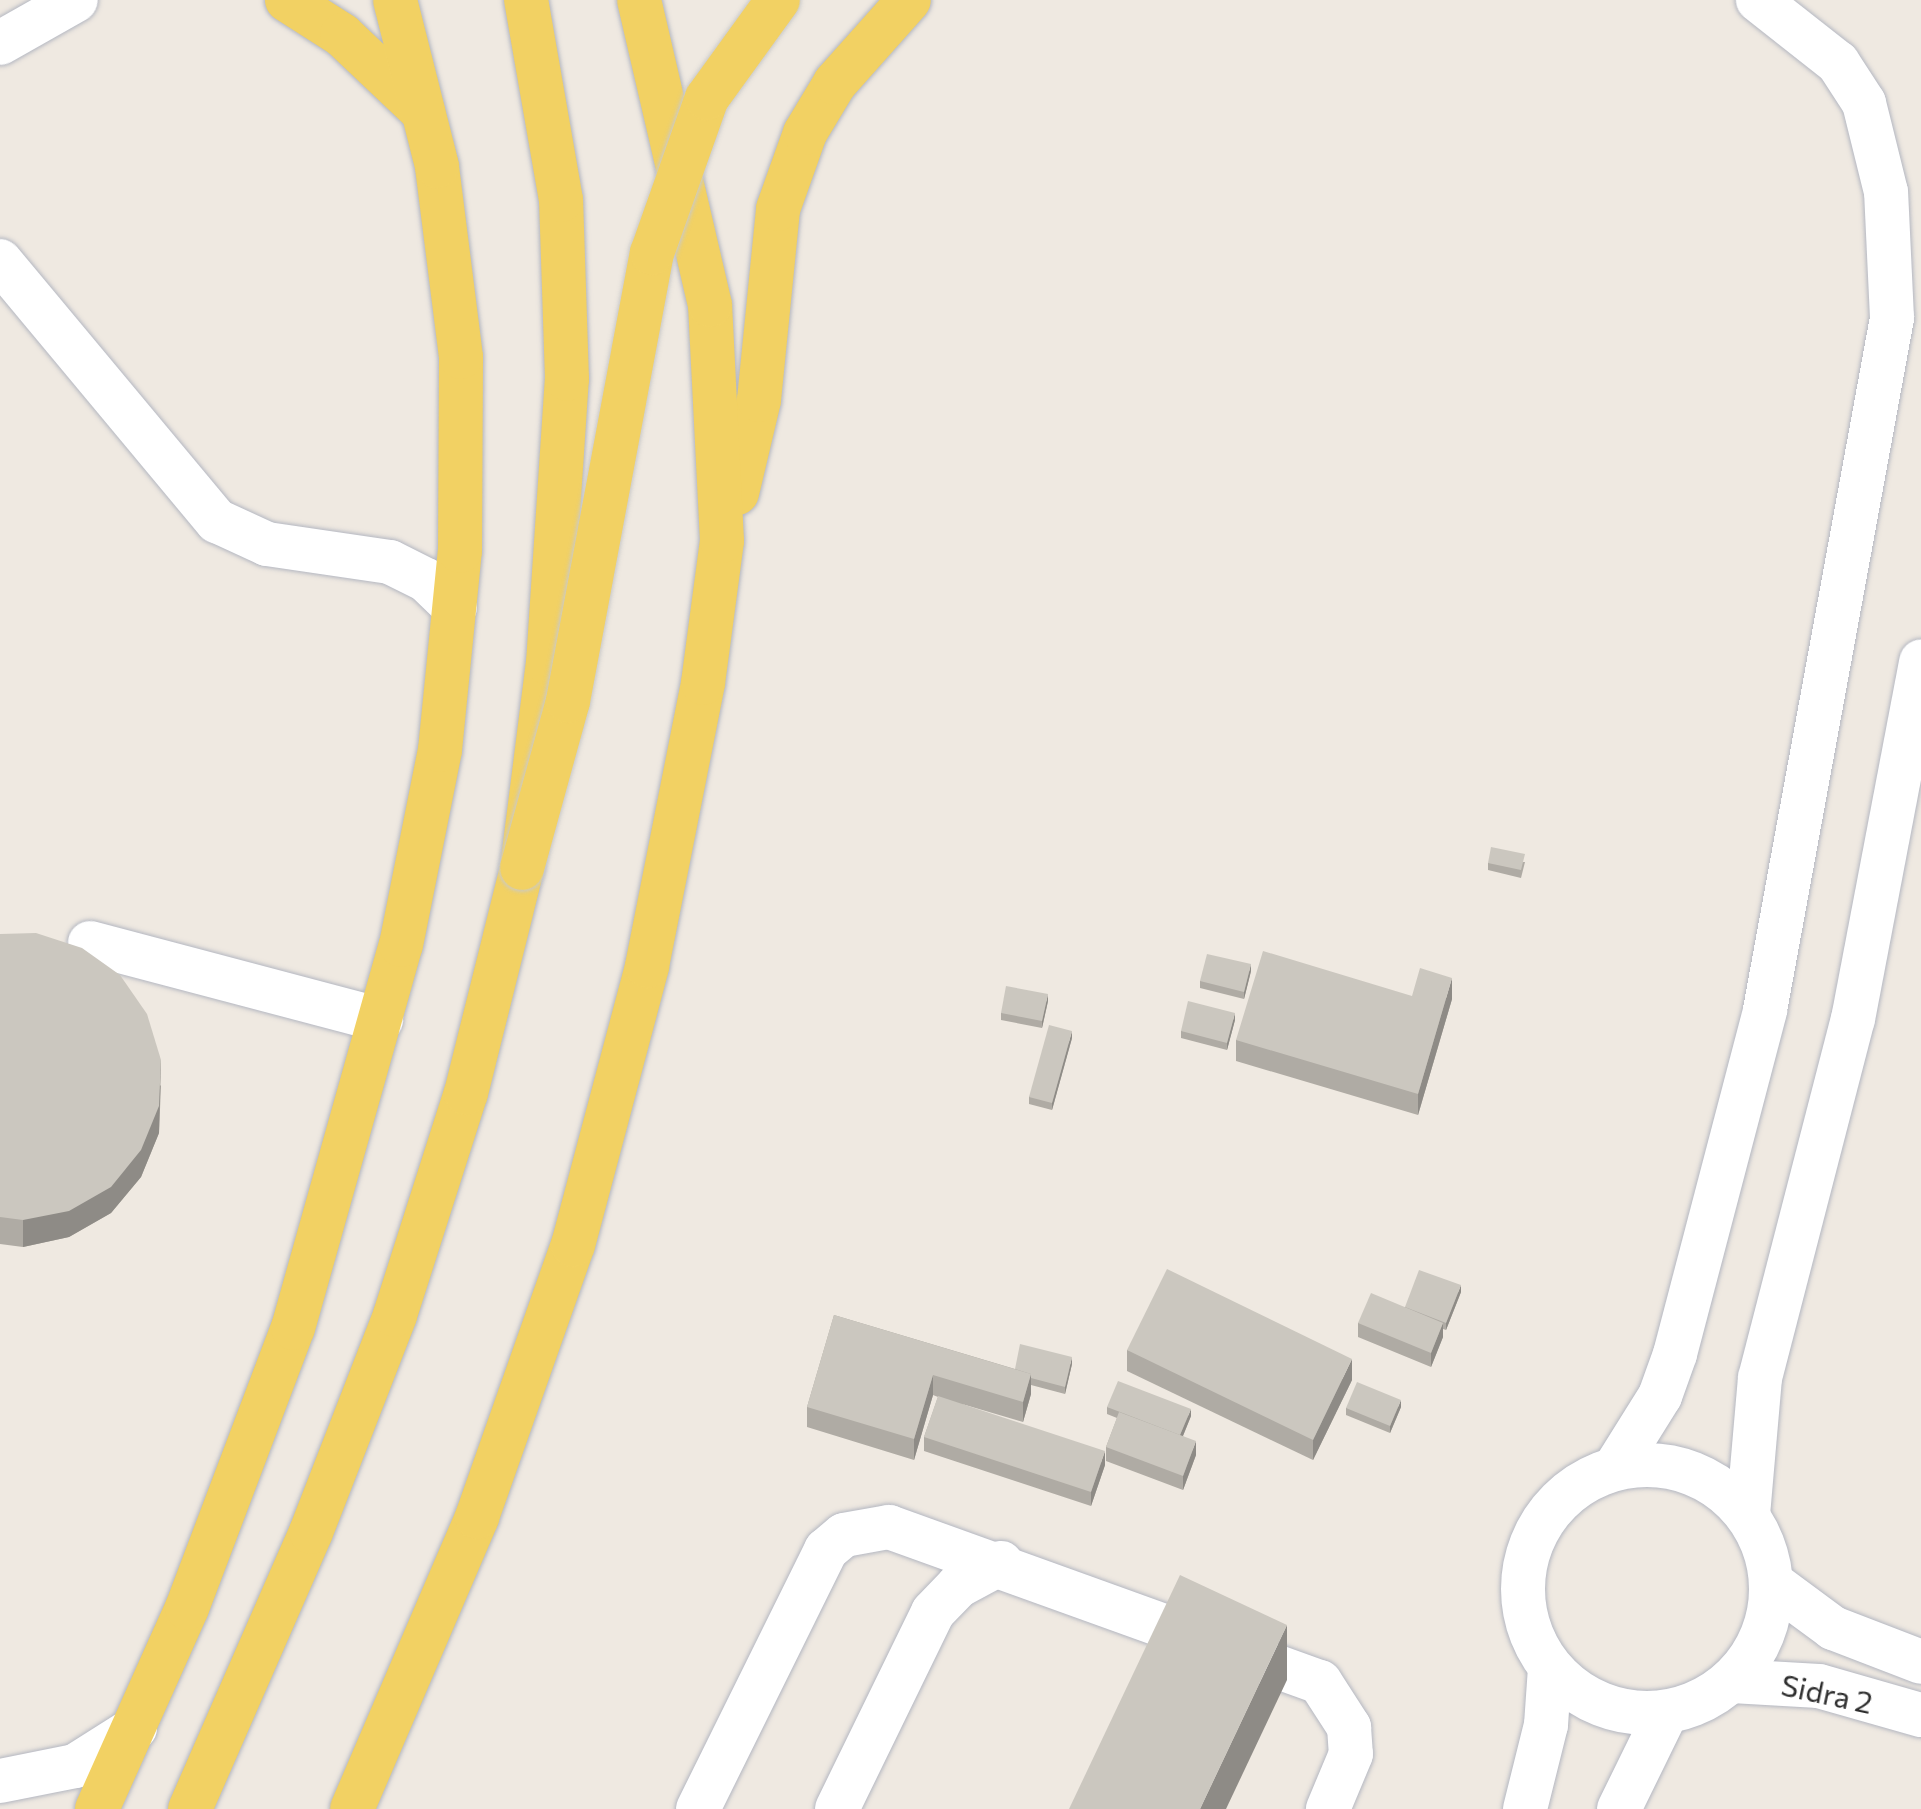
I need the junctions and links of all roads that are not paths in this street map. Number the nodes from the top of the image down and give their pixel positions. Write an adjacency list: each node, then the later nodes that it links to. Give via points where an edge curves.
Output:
1 (76, 0): 9 (street)
2 (287, 0): 10 (main road, via 342,35)
3 (395, 0): 10 (main road)
4 (526, 0): 17 (main road, bridge, via 561,200 567,379 549,648)
5 (639, 0): 14 (main road, via 710,305)
6 (778, 0): 17 (main road, bridge, via 707,98 652,253 568,701)
7 (909, 0): 14 (main road, via 835,83 805,133 778,209 759,400)
8 (1758, 0): 13 (street, via 1838,63 1864,103 1886,192)
9 (0, 43)
10 (425, 114): 15 (main road, via 461,357)
11 (1921, 212): 13 (street)
12 (0, 261): 15 (street, via 217,521 267,544 390,562 426,580)
13 (1892, 318): 20 (street, via 1762,1024 1675,1354 1653,1409)
14 (722, 541): 35 (main road, via 665,881 573,1245 477,1517)
15 (455, 608): 19 (main road, via 423,848)
16 (1921, 661): 21 (street, via 1853,1019 1760,1378)
17 (522, 868): 34 (main road, via 423,1232 355,1424)
18 (90, 943): 19 (street)
19 (381, 1020): 31 (main road, via 293,1328)
20 (1615, 1468): 21 (street, via 1653,1464 1689,1472); 27 (street, via 1571,1489 1538,1527 1526,1562 1526,1624)
21 (1748, 1515): 24 (street)
22 (930, 1537): 23 (street); 25 (street); 36 (street, via 866,1527 826,1550)
23 (1001, 1563): 25 (street, via 958,1586); 38 (street, via 1320,1682 1349,1727 1351,1754)
24 (1772, 1583): 26 (street, via 1833,1628); 28 (street, via 1755,1653)
25 (933, 1612): 37 (street)
26 (1921, 1662)
27 (1550, 1668): 29 (street, via 1603,1705); 39 (street, via 1546,1725)
28 (1732, 1681): 29 (street); 30 (street, Sidra 2, via 1819,1686)
29 (1666, 1713): 40 (street)
30 (1921, 1715)
31 (135, 1728): 32 (street, via 75,1766); 33 (main road)
32 (0, 1781)
33 (97, 1809)
34 (190, 1809)
35 (352, 1809)
36 (698, 1809)
37 (837, 1809)
38 (1328, 1809)
39 (1525, 1809)
40 (1619, 1809)

